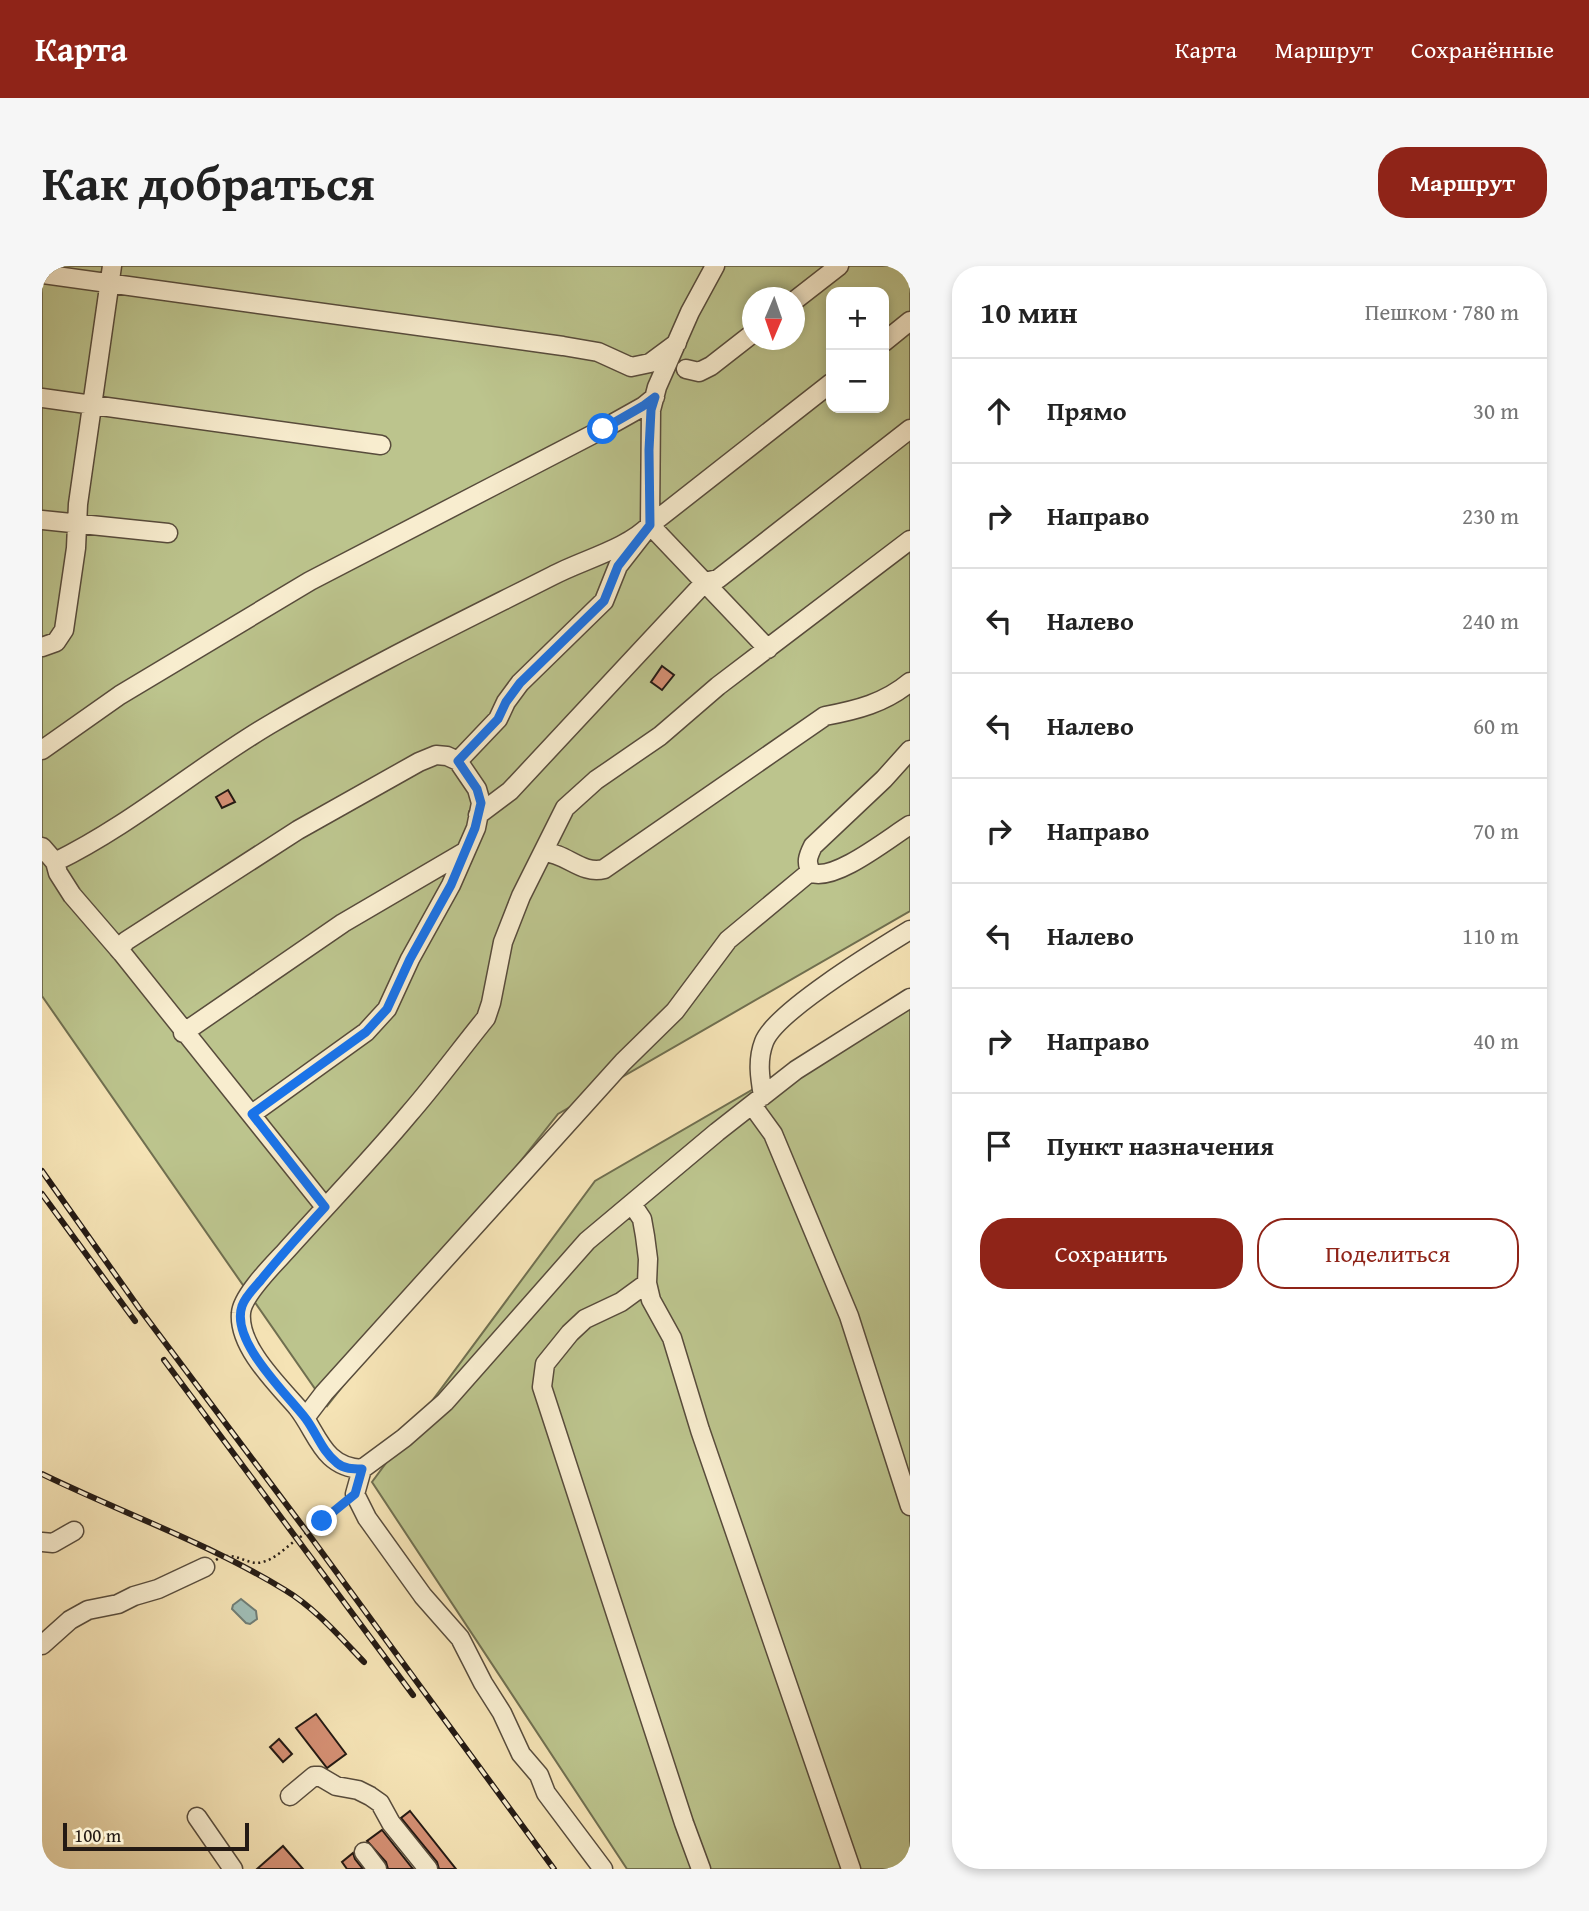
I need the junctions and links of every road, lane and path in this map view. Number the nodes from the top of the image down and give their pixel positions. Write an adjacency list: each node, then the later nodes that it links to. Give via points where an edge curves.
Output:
1 (715, 266): 8 (street)
2 (839, 266): 5 (street)
3 (42, 274): 4 (street)
4 (111, 275): 8 (street, via 598,352 631,367 650,363); 14 (street)
5 (805, 292)
6 (910, 321): 7 (street)
7 (889, 338)
8 (677, 342): 12 (street)
9 (742, 342): 10 (street, via 699,372)
10 (686, 369)
11 (826, 387): 19 (street)
12 (655, 397): 19 (street, via 649,450); 26 (street, via 603,429 310,581 120,695)
13 (42, 398): 14 (street)
14 (92, 405): 16 (street); 18 (street)
15 (910, 429): 22 (street, via 718,579)
16 (381, 445)
17 (42, 520): 18 (street)
18 (77, 525): 20 (street); 23 (street, via 64,630 57,642)
19 (650, 525): 22 (street); 28 (street, via 618,566 604,601 520,683 498,719); 34 (street, via 638,537 578,562 273,722)
20 (168, 533)
21 (910, 540): 24 (street)
22 (705, 583): 24 (street); 29 (street, via 510,791)
23 (42, 647)
24 (768, 649): 33 (street, via 565,808)
25 (910, 682): 33 (street, via 863,709 825,716 604,869 595,872)
26 (42, 750)
27 (910, 750): 35 (street, via 813,846 807,862)
28 (458, 761): 29 (street, via 477,789); 37 (street, via 436,755 419,762 298,830 126,941)
29 (478, 815): 32 (street)
30 (910, 825): 35 (street, via 842,869 828,875)
31 (42, 847): 34 (street)
32 (466, 851): 39 (street, via 343,923); 41 (street, via 387,1009 366,1032)
33 (544, 852): 43 (street, via 503,942 486,1018 409,1115)
34 (55, 862): 37 (street, via 72,895)
35 (811, 871): 45 (street, via 728,940 675,1011 614,1072)
36 (910, 930): 40 (street, via 807,999 773,1028 761,1052)
37 (119, 950): 39 (street)
38 (910, 998): 40 (street, via 796,1070)
39 (184, 1033): 41 (street)
40 (757, 1101): 42 (street); 48 (street, via 849,1316)
41 (252, 1114): 43 (street)
42 (632, 1204): 44 (street, via 642,1219); 46 (street, via 587,1241 445,1402)
43 (325, 1207): 45 (street, via 255,1287 242,1305 241,1315 241,1330 248,1344)
44 (647, 1283): 60 (street, via 570,1333 545,1364 542,1387); 61 (street, via 672,1338)
45 (305, 1418): 46 (street, via 322,1448 337,1463)
46 (362, 1469): 47 (street)
47 (355, 1494): 51 (path, via 263,1562 221,1556); 59 (street, via 423,1597 460,1638 521,1754)
48 (910, 1506)
49 (74, 1531): 50 (street, via 53,1543)
50 (42, 1542)
51 (205, 1567): 52 (street, via 158,1589 88,1611)
52 (44, 1640)
53 (290, 1796): 58 (street, via 314,1776 370,1796)
54 (197, 1817): 56 (street)
55 (364, 1852): 57 (street)
56 (233, 1869)
57 (377, 1869)
58 (428, 1869)
59 (603, 1869)
60 (701, 1869)
61 (851, 1869)

